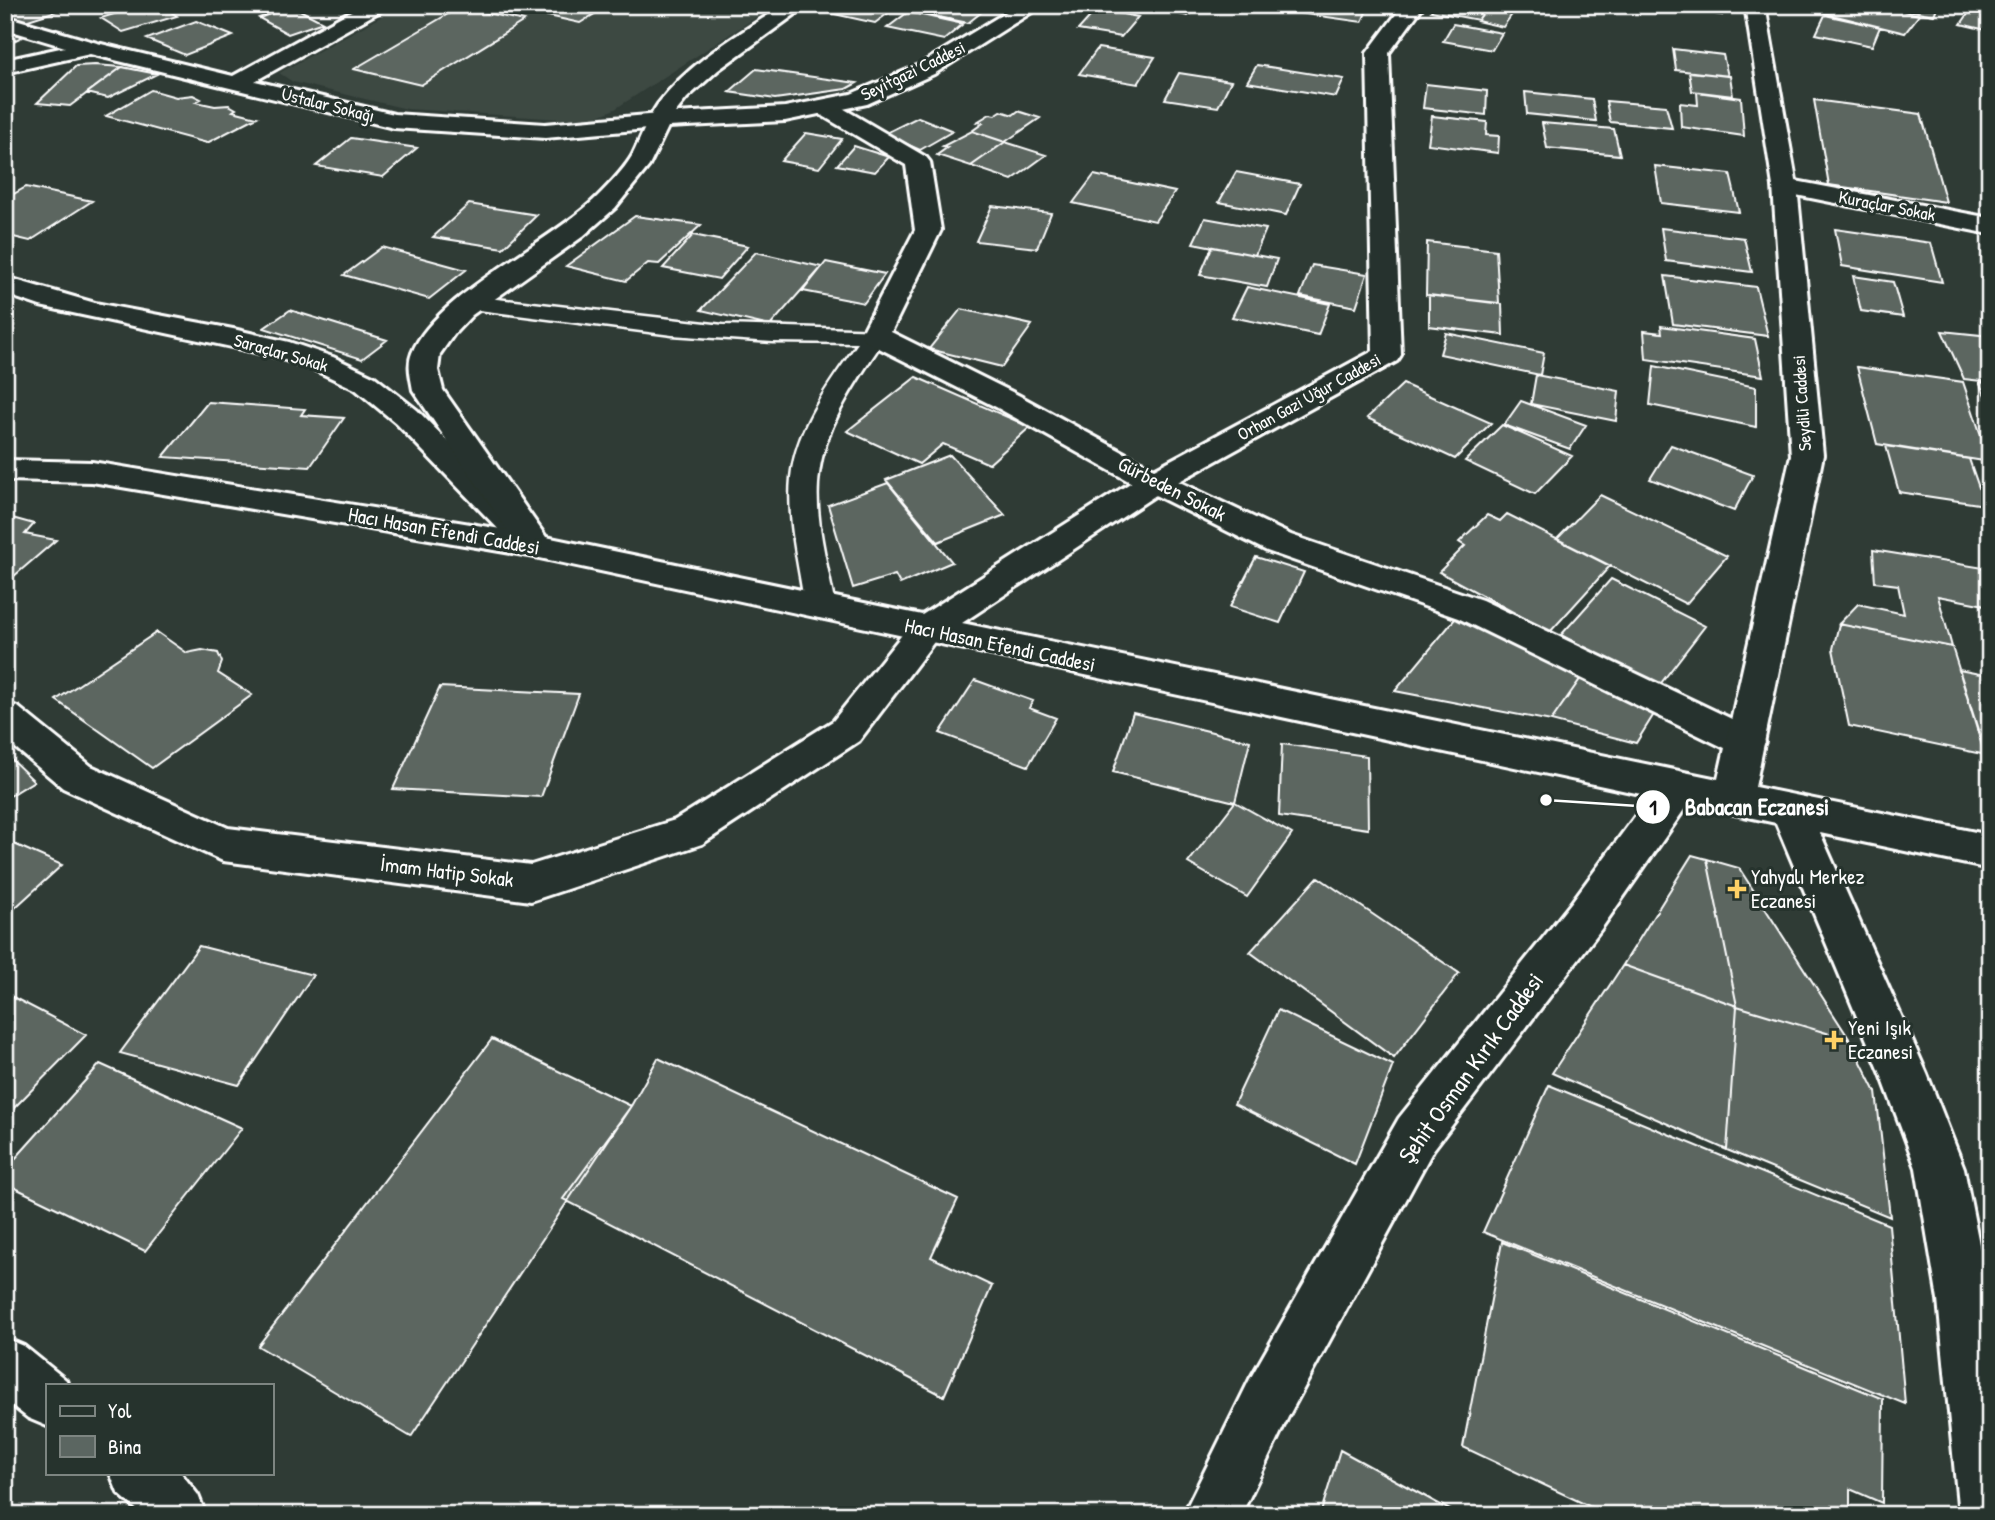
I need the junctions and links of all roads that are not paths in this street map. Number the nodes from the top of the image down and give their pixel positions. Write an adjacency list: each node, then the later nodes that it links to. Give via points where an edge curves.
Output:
1 (377, 5): 9 (street)
2 (798, 5): 11 (street, via 698,78)
3 (1032, 5): 10 (street, Seyitgazi Caddesi, via 892,85)
4 (1414, 5): 18 (street, Orhan Gazi Uğur Caddesi, via 1378,53 1387,355)
5 (1755, 5): 12 (street, Seydili Caddesi)
6 (5, 22): 7 (street, Ustalar Sokağı)
7 (91, 47): 8 (street); 9 (street, Ustalar Sokağı)
8 (6, 67)
9 (237, 82): 11 (street, Ustalar Sokağı, via 394,121 545,131)
10 (826, 108): 11 (street, Seyitgazi Caddesi); 16 (street, via 918,162 929,230)
11 (659, 121): 15 (street, via 642,160 593,215)
12 (1785, 186): 13 (street, Kuraçlar Sokak); 23 (street, Seydili Caddesi, via 1807,456)
13 (1990, 226)
14 (5, 285): 19 (street, Saraçlar Sokak, via 74,308 260,343 323,362 367,384 396,406)
15 (471, 303): 16 (lane, via 689,330 774,336); 19 (street, via 426,352 423,371 428,390)
16 (875, 335): 18 (street, Gürbeden Sokak); 20 (lane, via 829,407 814,438 804,476)
17 (5, 470): 19 (street, Hacı Hasan Efendi Caddesi, via 92,472)
18 (1154, 482): 21 (street, Orhan Gazi Uğur Caddesi); 23 (street, Gürbeden Sokak, via 1279,542 1470,609)
19 (536, 546): 20 (street, Hacı Hasan Efendi Caddesi)
20 (820, 607): 21 (street, Hacı Hasan Efendi Caddesi)
21 (925, 630): 22 (street, İmam Hatip Sokak, via 846,731 688,832 531,883 223,845 77,777); 24 (street, Hacı Hasan Efendi Caddesi)
22 (5, 717)
23 (1746, 742): 25 (street, Seydili Caddesi)
24 (1679, 786): 25 (street, Hacı Hasan Efendi Caddesi); 32 (street, Şehit Osman Kırık Caddesi, via 1586,916 1416,1134 1269,1398)
25 (1733, 798): 26 (street, Hacı Hasan Efendi Caddesi)
26 (1790, 810): 27 (street, Hacı Hasan Efendi Caddesi); 33 (street, via 1940,1168 1964,1300)
27 (1990, 852)
28 (5, 1365): 29 (street)
29 (46, 1398)
30 (139, 1474): 31 (street)
31 (178, 1515)
32 (1211, 1515)
33 (1987, 1515)

